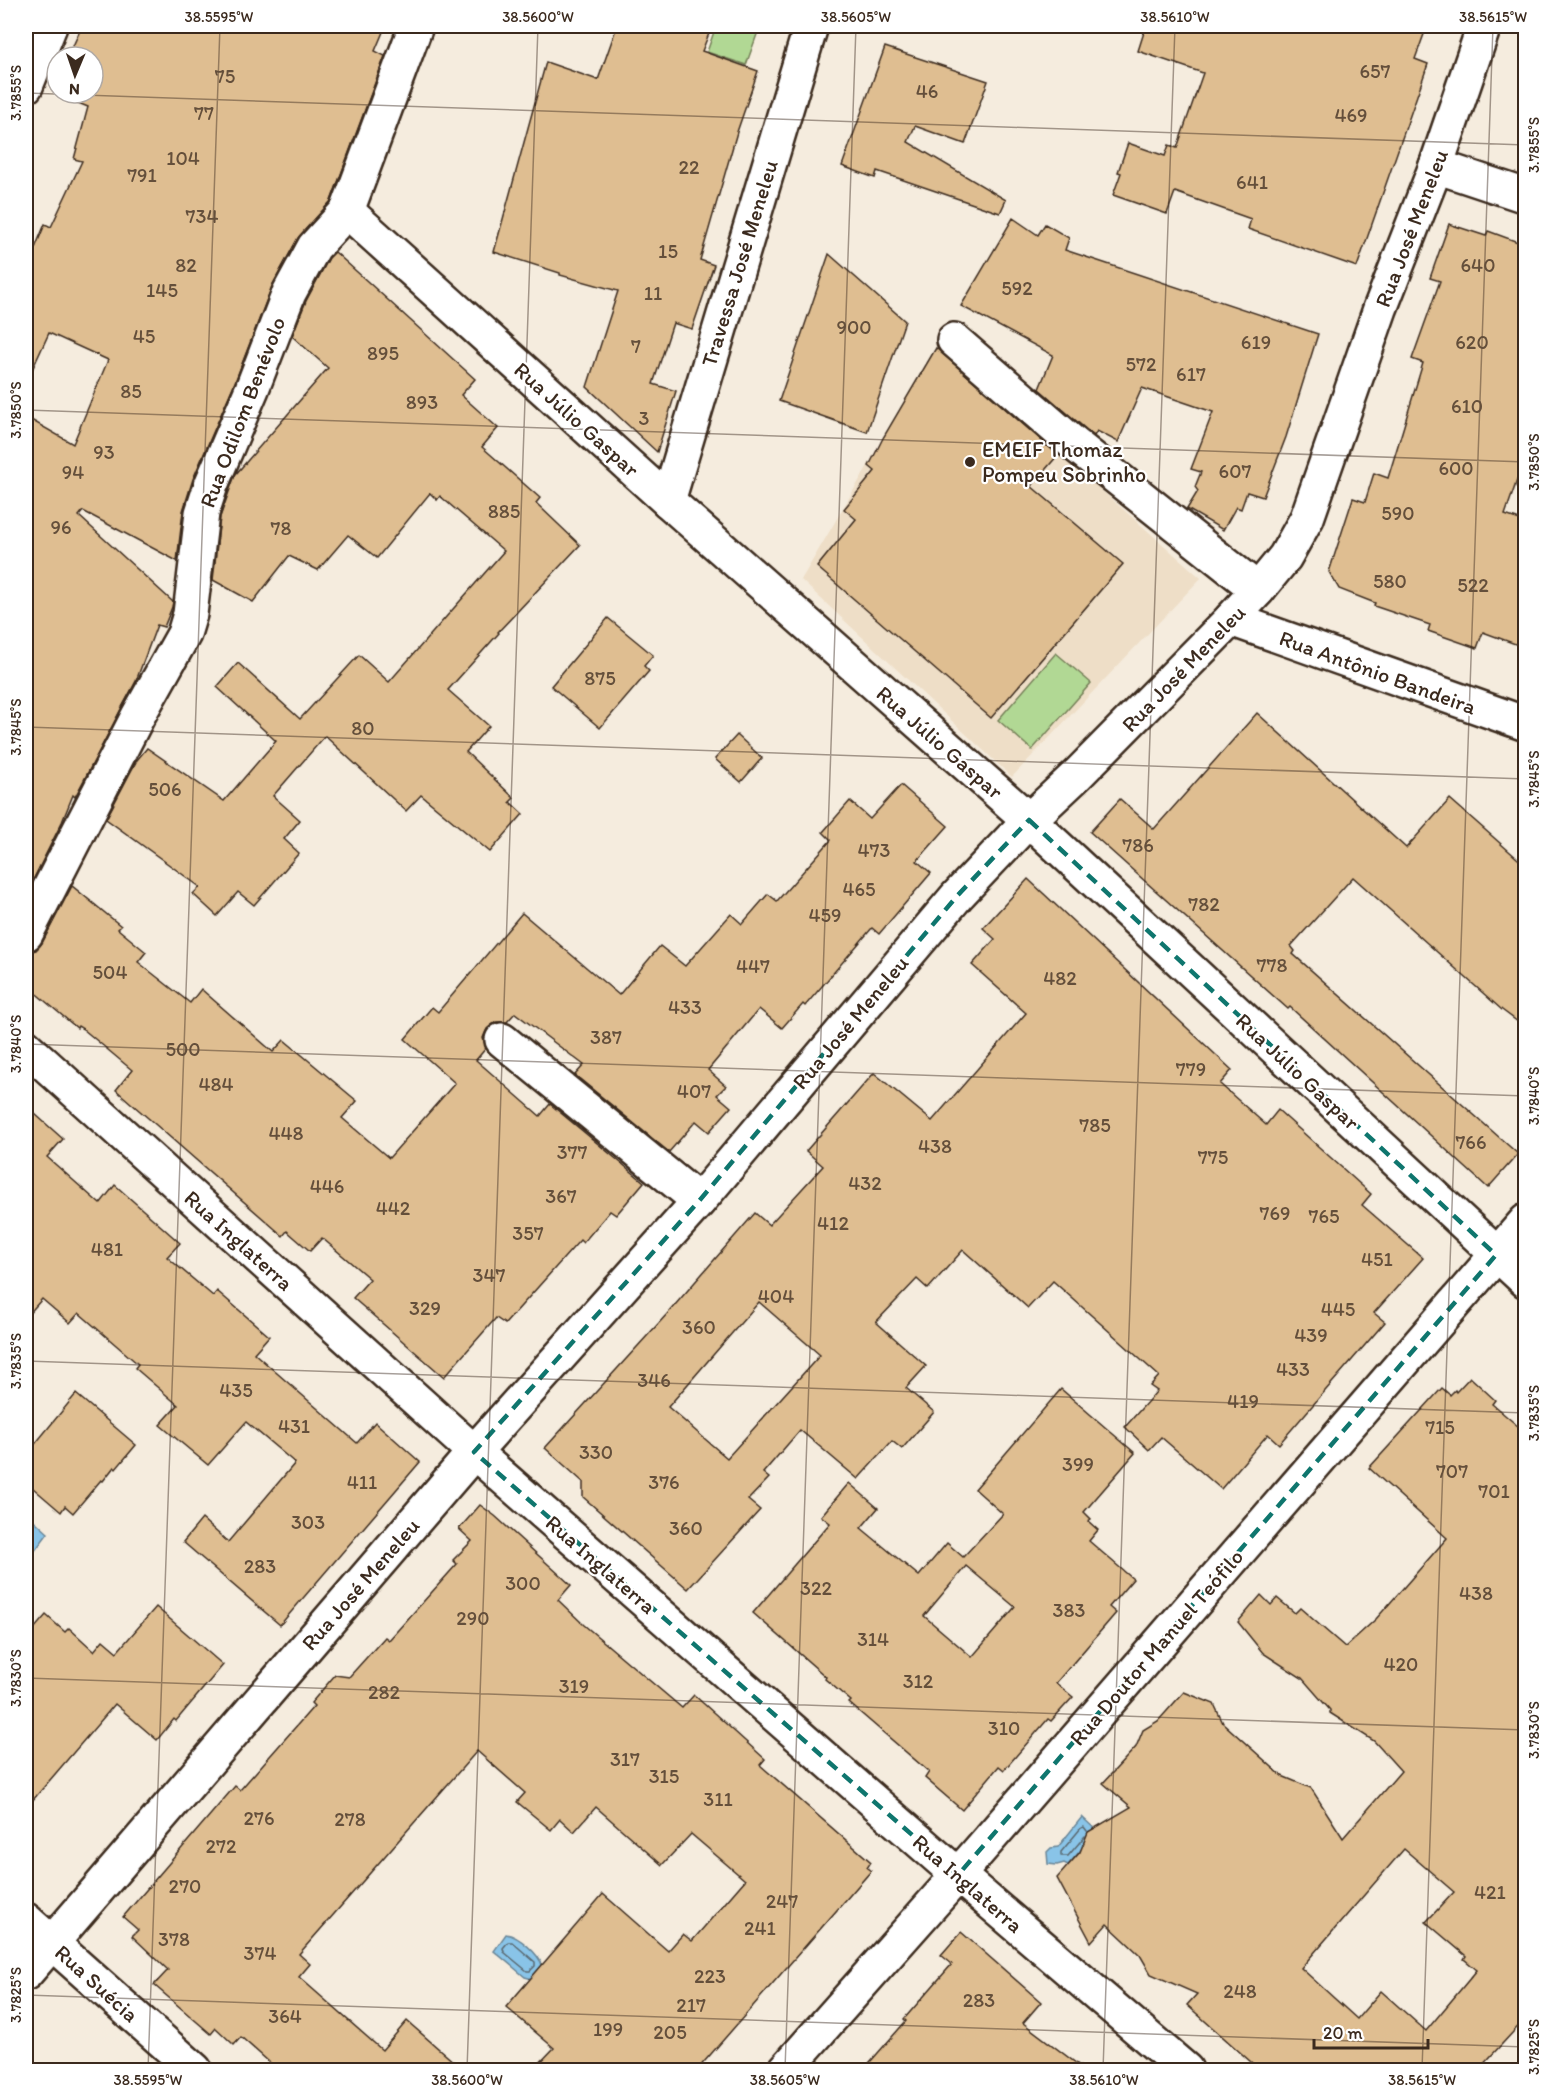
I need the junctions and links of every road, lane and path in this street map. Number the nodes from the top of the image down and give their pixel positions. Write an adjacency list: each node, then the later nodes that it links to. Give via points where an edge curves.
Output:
1 (50, 26): 5 (street)
2 (416, 26): 8 (street, Rua Odilom Benévolo)
3 (811, 26): 10 (street, Travessa José Meneleu)
4 (1484, 26): 6 (street, Rua José Meneleu)
5 (26, 86)
6 (1436, 166): 7 (street); 11 (street, Rua José Meneleu, via 1380,309 1307,518 1285,557)
7 (1526, 196)
8 (347, 211): 10 (street, Rua Júlio Gaspar); 15 (street, Rua Odilom Benévolo, via 314,247 289,293 202,513 192,602 184,634)
9 (954, 340): 11 (street, via 1073,443)
10 (668, 501): 14 (street, Rua Júlio Gaspar)
11 (1258, 591): 12 (street, Rua José Meneleu)
12 (1231, 619): 13 (street, Rua Antônio Bandeira); 14 (street, Rua José Meneleu)
13 (1526, 724)
14 (1029, 820): 18 (street, Rua José Meneleu, via 957,896); 20 (street, Rua Júlio Gaspar)
15 (26, 934)
16 (502, 1040): 18 (street)
17 (26, 1047): 22 (street, Rua Inglaterra)
18 (699, 1201): 22 (street, Rua José Meneleu)
19 (1526, 1221): 20 (street, Rua Doutor Manuel Teófilo)
20 (1496, 1255): 21 (street, Rua Júlio Gaspar); 23 (street, Rua Doutor Manuel Teófilo)
21 (1526, 1281)
22 (474, 1452): 23 (street, Rua Inglaterra); 25 (street, Rua José Meneleu)
23 (958, 1875): 28 (street, Rua Doutor Manuel Teófilo); 29 (street, Rua Inglaterra)
24 (26, 1920): 25 (street, Rua Suécia)
25 (51, 1942): 26 (street, Rua José Meneleu); 27 (street, Rua Suécia)
26 (26, 1973)
27 (195, 2070)
28 (785, 2070)
29 (1186, 2070)

